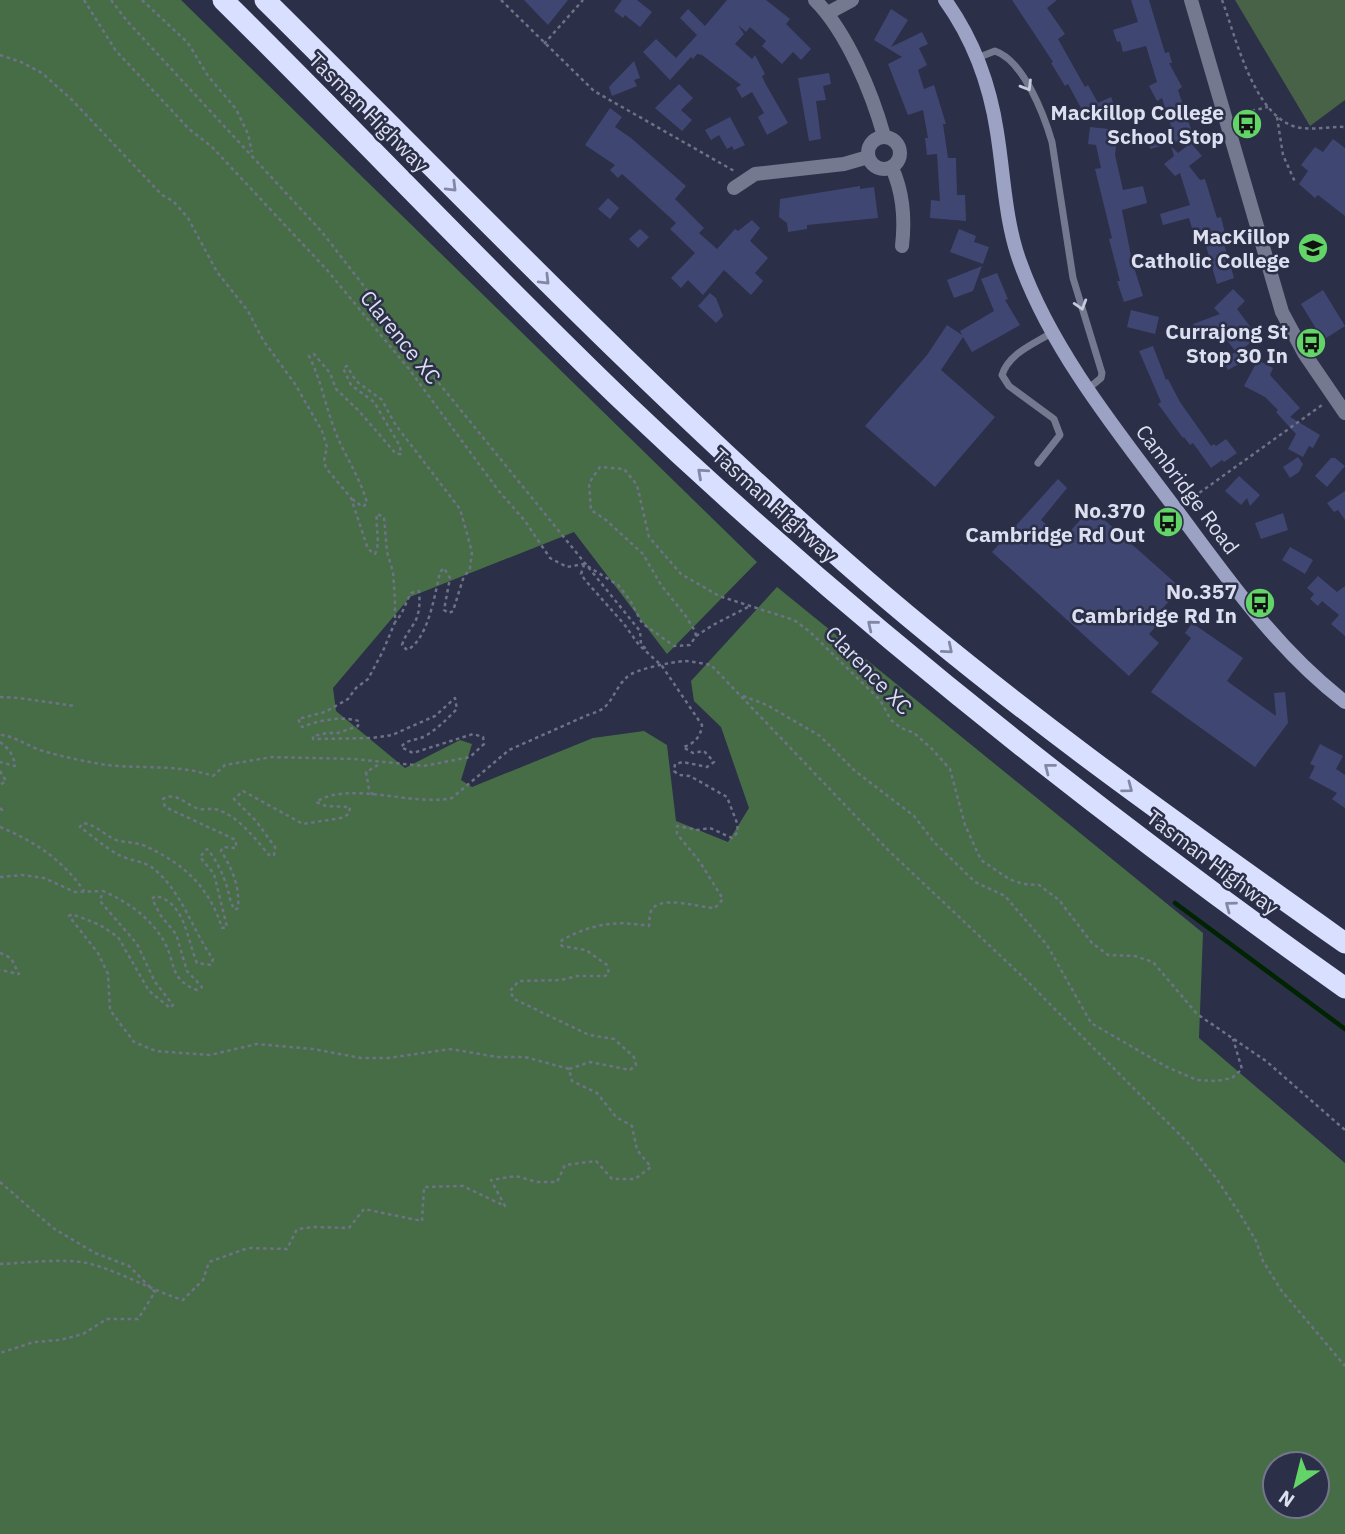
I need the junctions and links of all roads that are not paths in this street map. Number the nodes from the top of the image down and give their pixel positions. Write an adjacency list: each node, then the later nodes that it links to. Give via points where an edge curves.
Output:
1 (223, 0): 20 (highway, Tasman Highway, one-way to 1, via 1002,731 763,529 627,405)
2 (265, 0): 21 (highway, Tasman Highway, one-way to 21, via 597,332 847,564 1061,738)
3 (815, 0): 7 (street)
4 (852, 0): 7 (street)
5 (946, 0): 8 (main road, Cambridge Road)
6 (1191, 0): 16 (street, via 1282,312 1304,353)
7 (828, 13): 9 (street, via 866,82)
8 (977, 58): 14 (main road, Cambridge Road, via 997,130 1010,225 1020,262); 15 (lane, one-way to 15, via 995,51 1007,58 1046,122 1073,278 1102,373)
9 (884, 136): 10 (street, via 871,143); 11 (street, via 900,149 899,160)
10 (868, 157): 11 (street, via 877,168); 12 (street, via 755,174)
11 (892, 167): 13 (street, via 904,228)
12 (734, 188)
13 (902, 246)
14 (1053, 332): 15 (main road, Cambridge Road); 18 (lane, via 1014,356 1002,375 1009,386 1054,419 1060,435)
15 (1089, 388): 19 (main road, Cambridge Road, via 1235,588 1286,649)
16 (1339, 394): 17 (street)
17 (1345, 413)
18 (1038, 463)
19 (1345, 702)
20 (1257, 926): 22 (highway, Tasman Highway); 23 (highway)
21 (1345, 942)
22 (1345, 988)
23 (1345, 994)

